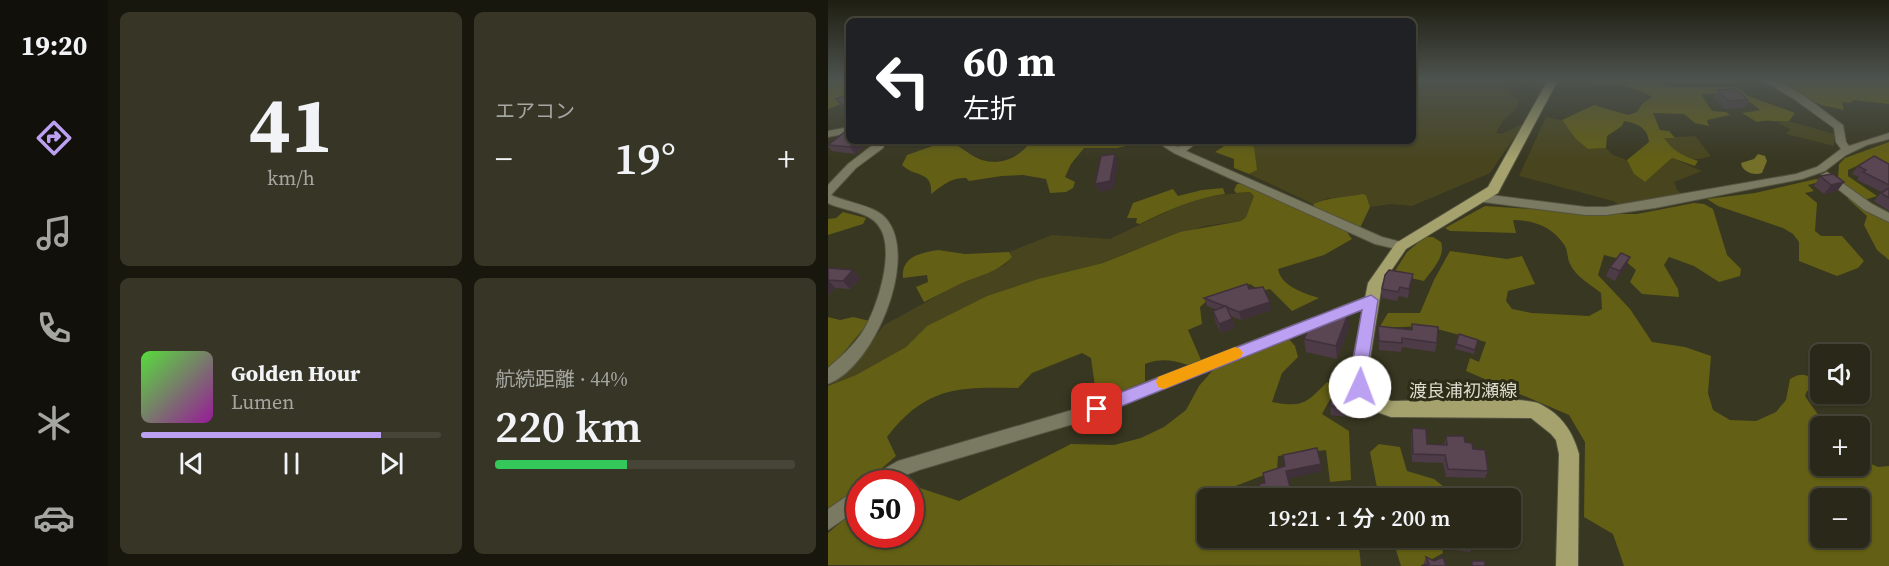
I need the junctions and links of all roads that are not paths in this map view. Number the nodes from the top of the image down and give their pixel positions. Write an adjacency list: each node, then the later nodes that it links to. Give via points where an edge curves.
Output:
1 (1538, 106): 14 (main road, 渡良浦初瀬線, via 1504,173)
2 (1810, 106): 10 (street, via 1839,127 1840,142)
3 (846, 131): 4 (street)
4 (828, 134)
5 (1889, 136): 10 (street)
6 (880, 144): 12 (street)
7 (1165, 144): 9 (street)
8 (1189, 144): 9 (street)
9 (1178, 151): 16 (street, via 1380,241)
10 (1848, 151): 11 (street)
11 (1821, 169): 14 (street, via 1699,197 1606,211); 15 (street, via 1852,196)
12 (828, 192)
13 (828, 198): 18 (street, via 884,223 892,254 888,282 869,335)
14 (1483, 198): 16 (main road, 渡良浦初瀬線)
15 (1889, 218)
16 (1401, 246): 17 (main road, 渡良浦初瀬線, via 1375,283)
17 (1371, 300): 19 (street, via 1080,416); 22 (main road, 渡良浦初瀬線, via 1358,378 1360,387 1372,400 1392,409 1534,410 1565,437 1569,454)
18 (828, 377)
19 (896, 470)
20 (846, 507): 21 (street)
21 (828, 521)
22 (1567, 566)

